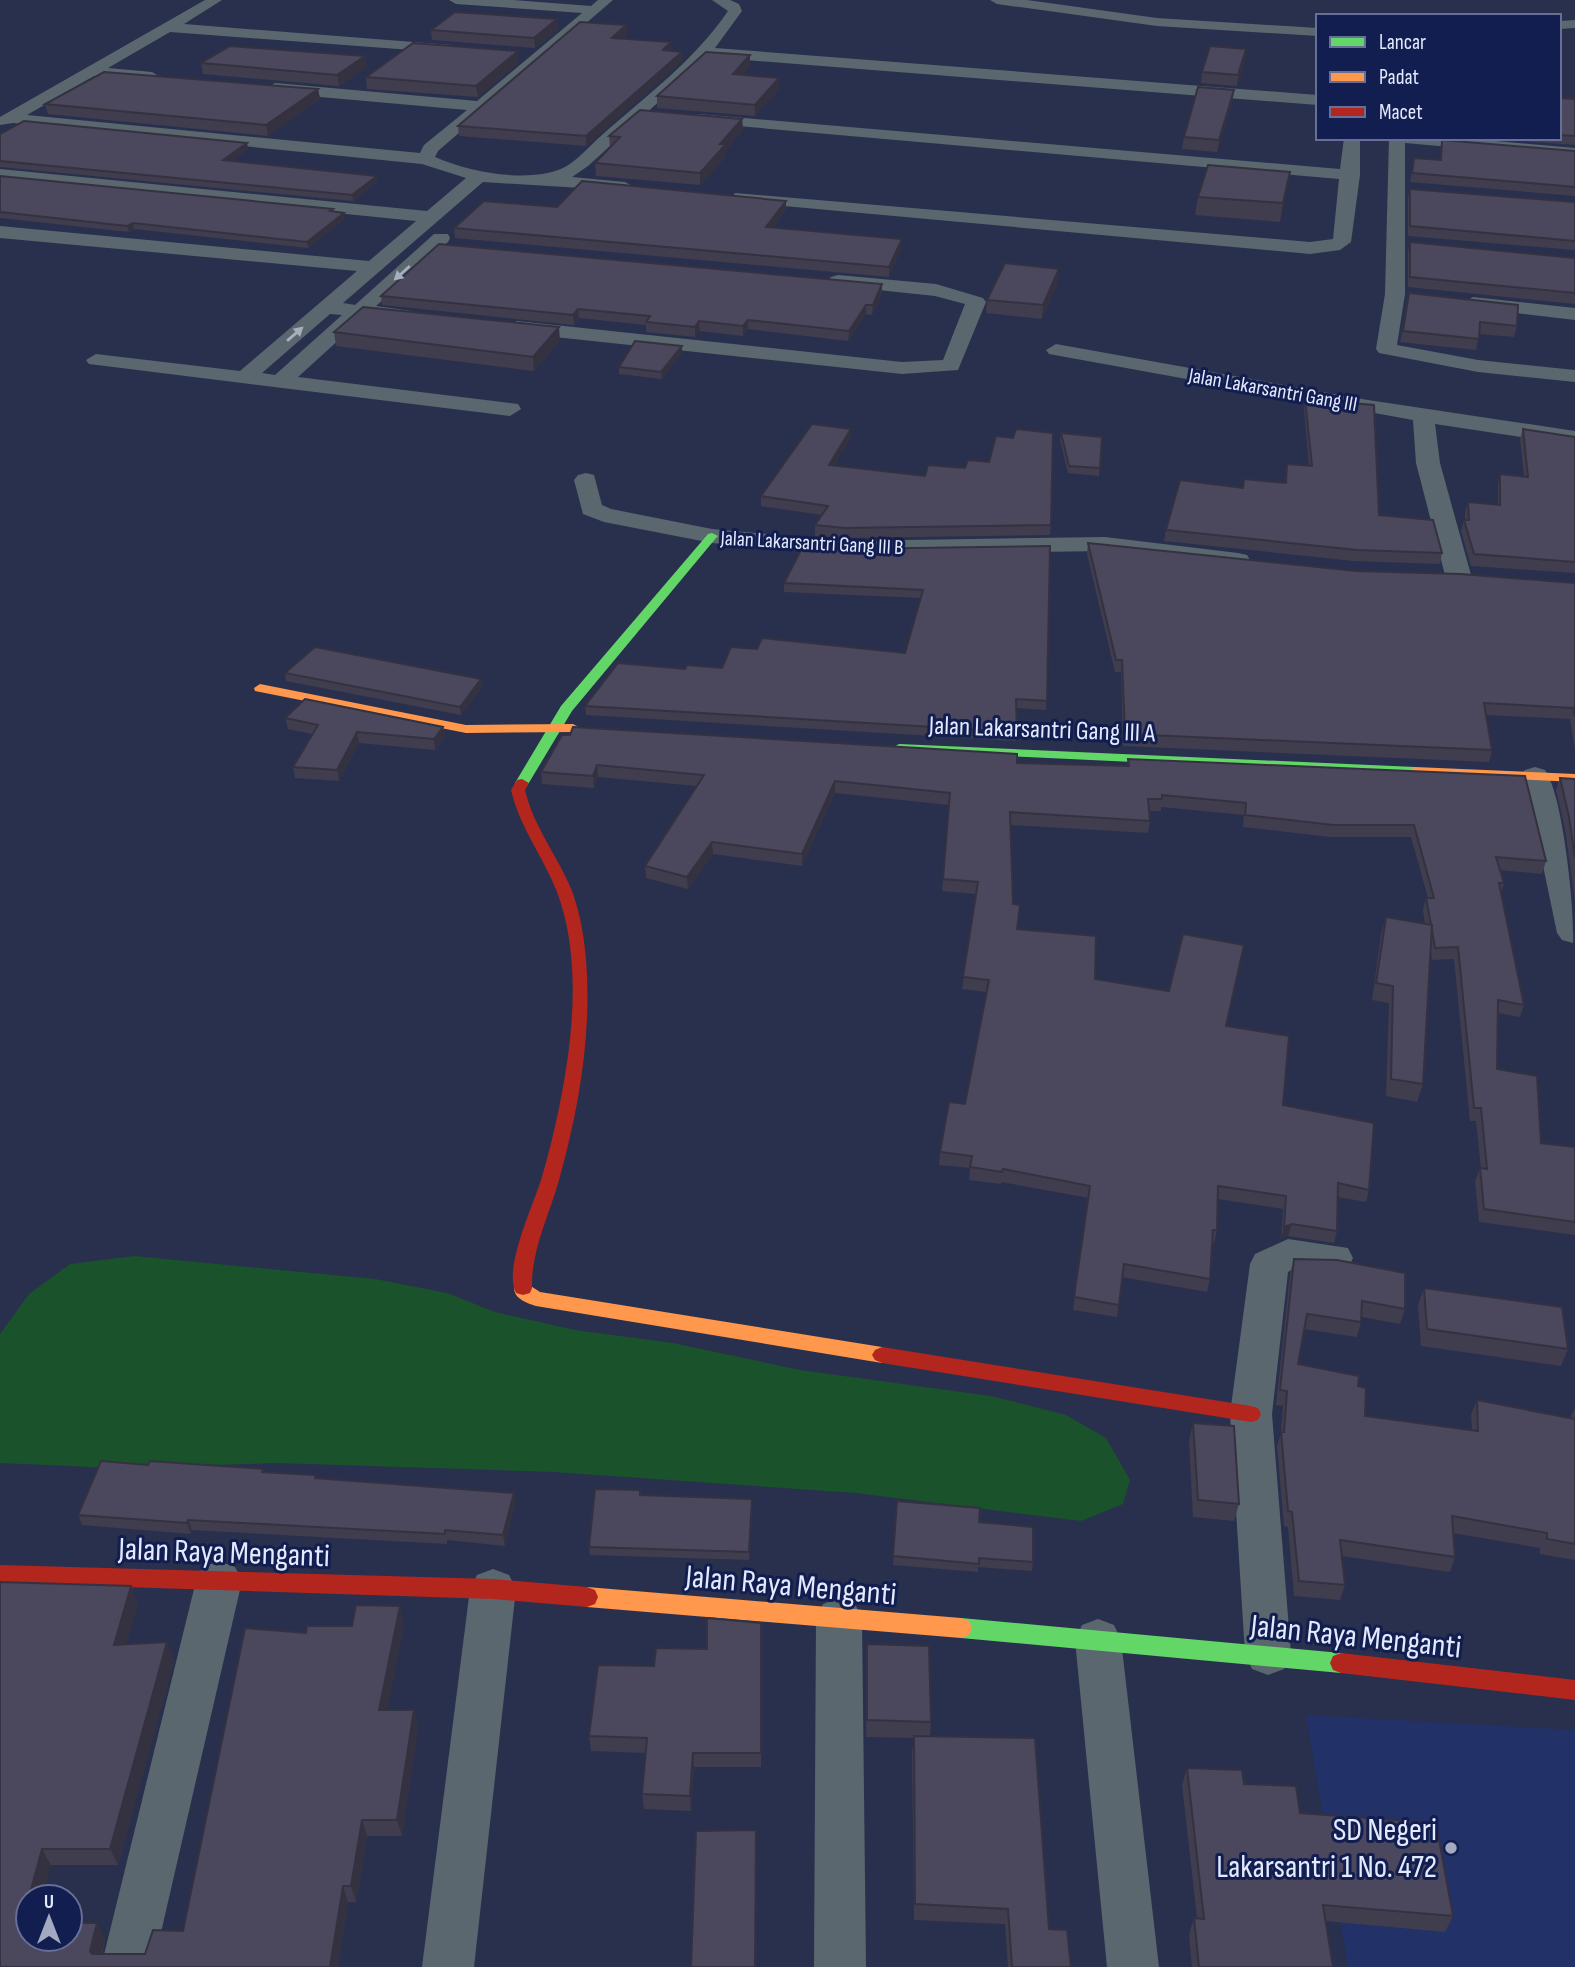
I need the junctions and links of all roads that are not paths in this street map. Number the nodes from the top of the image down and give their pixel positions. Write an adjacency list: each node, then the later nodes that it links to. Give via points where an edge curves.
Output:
1 (215, 0): 7 (street)
2 (456, 0): 6 (street)
3 (606, 0): 6 (street)
4 (719, 0): 10 (street, via 735,11)
5 (997, 0): 8 (street, via 1157,22)
6 (592, 10): 15 (street, via 530,55)
7 (165, 27): 9 (street); 11 (street)
8 (1316, 32)
9 (468, 51)
10 (706, 52): 14 (street); 16 (street)
11 (92, 71): 12 (street); 17 (street)
12 (175, 79)
13 (258, 86): 15 (street)
14 (1316, 100)
15 (479, 106): 22 (street, via 430,149)
16 (637, 114): 24 (street); 27 (street, via 569,172)
17 (5, 121): 22 (street)
18 (1352, 140): 24 (street)
19 (1400, 140): 46 (street, via 1404,189 1401,295 1386,347 1478,366)
20 (1423, 140): 21 (street)
21 (1575, 153)
22 (426, 159): 25 (street, via 444,169)
23 (0, 174): 31 (street)
24 (1350, 174): 29 (street, via 1342,242 1310,248)
25 (479, 176): 26 (street); 31 (street)
26 (508, 178): 27 (street); 30 (street)
27 (531, 178): 28 (street)
28 (643, 188)
29 (726, 196)
30 (487, 197)
31 (432, 217): 36 (street)
32 (456, 225): 34 (street)
33 (0, 232): 36 (street)
34 (435, 244): 35 (street); 40 (street, one-way to 40)
35 (463, 246)
36 (373, 267): 39 (street)
37 (811, 278): 43 (street, via 936,290 976,302 951,366 924,369)
38 (1450, 300): 41 (street)
39 (326, 308): 40 (street); 47 (street, one-way to 39)
40 (360, 311): 42 (street); 48 (street)
41 (1575, 314)
42 (429, 318)
43 (499, 326)
44 (1056, 350): 50 (street, Jalan Lakarsantri Gang III)
45 (96, 360): 47 (street)
46 (1575, 376)
47 (243, 379): 48 (street)
48 (280, 382): 49 (street)
49 (510, 410)
50 (1423, 414): 51 (street, Jalan Lakarsantri Gang III); 55 (street, via 1428,463 1469,576)
51 (1575, 438)
52 (586, 480): 53 (street, via 591,509 604,515)
53 (712, 536): 54 (street, Jalan Lakarsantri Gang III B, via 844,548 1105,544); 57 (street, Jalan Lakarsantri Gang III B, via 566,709)
54 (1262, 563)
55 (1432, 575)
56 (260, 688): 57 (street, via 466,729)
57 (558, 726): 58 (street); 64 (street, Jalan Lakarsantri Gang III B, via 518,790 533,837 566,893 576,937 576,1068 559,1157 524,1268 524,1292 536,1299)
58 (588, 730)
59 (888, 747): 60 (street, Jalan Lakarsantri Gang III A)
60 (1535, 776): 61 (street, Jalan Lakarsantri Gang III A); 62 (street)
61 (1575, 778)
62 (1573, 933)
63 (1334, 1258): 64 (street, via 1288,1254 1269,1264)
64 (1251, 1414): 70 (street)
65 (0, 1574): 66 (street, Jalan Raya Menganti)
66 (219, 1581): 67 (street, Jalan Raya Menganti); 72 (street)
67 (494, 1589): 68 (street, Jalan Raya Menganti); 73 (street)
68 (838, 1619): 69 (street, Jalan Raya Menganti); 74 (street)
69 (1098, 1640): 70 (street, Jalan Raya Menganti); 75 (street)
70 (1268, 1654): 71 (street, Jalan Raya Menganti)
71 (1575, 1690)
72 (127, 1967)
73 (448, 1967)
74 (840, 1967)
75 (1133, 1967)

